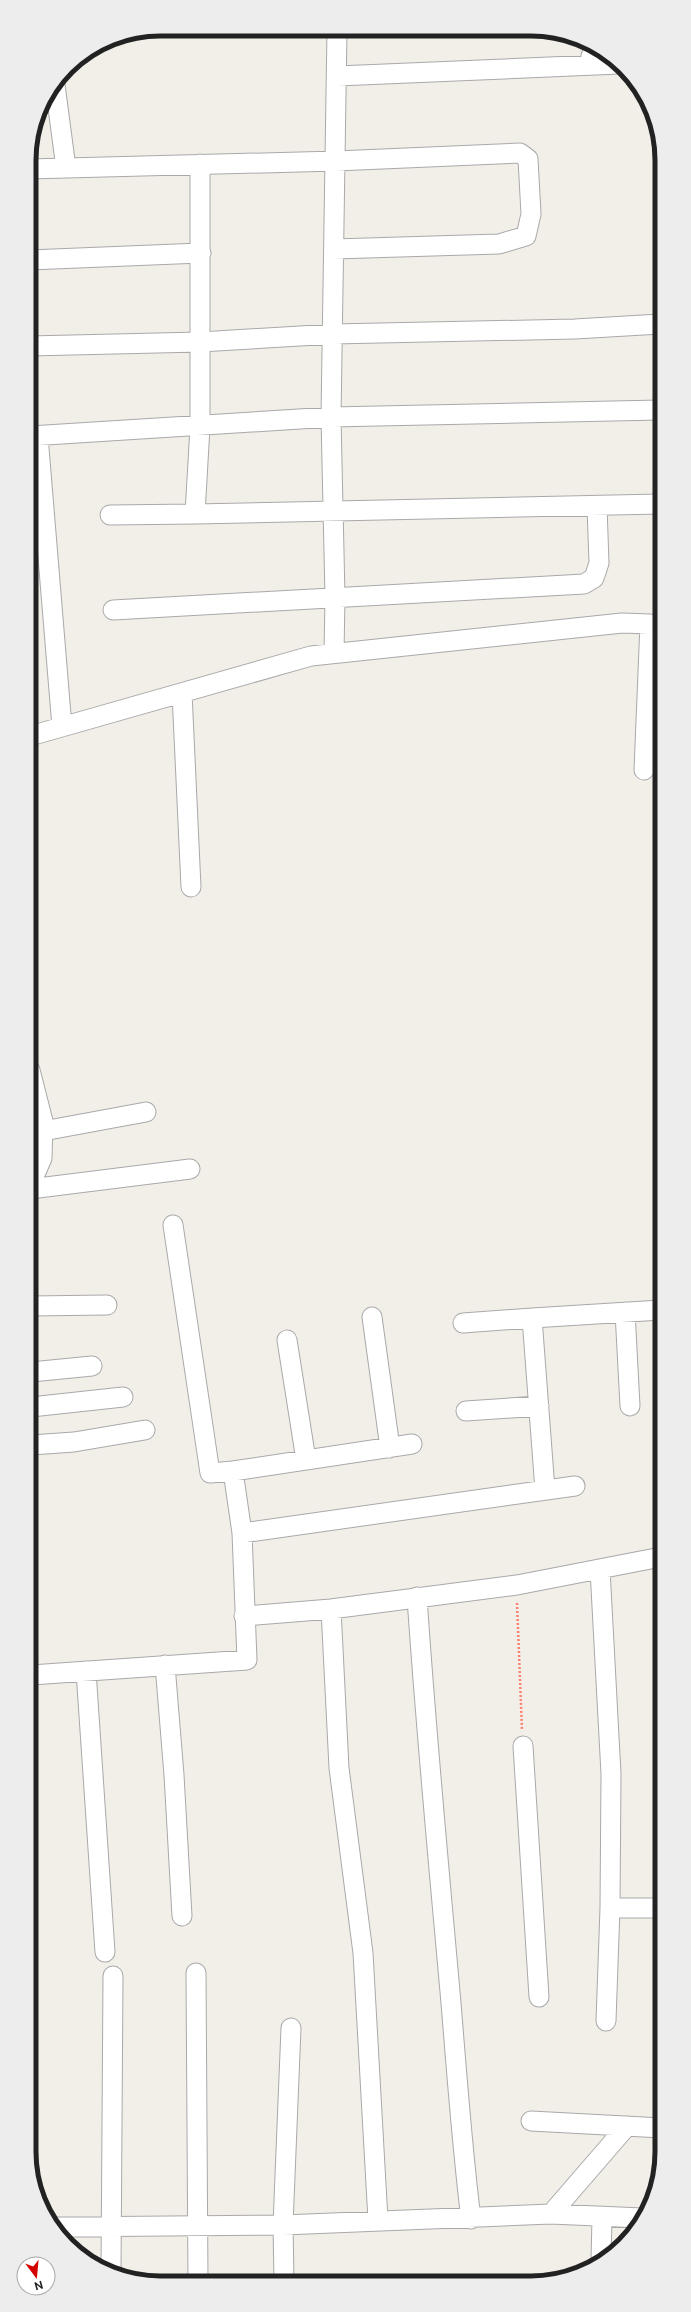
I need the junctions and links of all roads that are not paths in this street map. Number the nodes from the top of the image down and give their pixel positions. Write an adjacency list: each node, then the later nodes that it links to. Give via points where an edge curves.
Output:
1 (337, 36): 5 (street)
2 (593, 53): 4 (street, via 590,56)
3 (610, 64): 4 (street)
4 (590, 65): 5 (street)
5 (337, 76): 7 (street)
6 (57, 91): 9 (street)
7 (336, 161): 8 (street); 11 (street); 11 (street, via 520,153 528,159 531,214 526,236 499,244)
8 (200, 164): 9 (street); 12 (street)
9 (66, 168): 10 (street)
10 (36, 169)
11 (334, 249): 15 (street)
12 (201, 253): 13 (street); 16 (street)
13 (36, 260)
14 (655, 324): 15 (street, via 575,329)
15 (333, 334): 16 (street); 19 (street)
16 (200, 342): 17 (street); 20 (street)
17 (36, 346)
18 (655, 410): 19 (street)
19 (331, 417): 20 (street); 25 (street)
20 (200, 427): 21 (street); 26 (street)
21 (36, 436)
22 (36, 457): 33 (street)
23 (655, 504): 24 (street)
24 (596, 506): 25 (street); 28 (street, via 599,563 594,578 584,584)
25 (334, 513): 26 (street); 28 (street)
26 (195, 514): 27 (street)
27 (110, 515)
28 (335, 597): 29 (street); 31 (street)
29 (113, 610)
30 (655, 627): 31 (street, via 622,623); 35 (street)
31 (334, 653): 32 (street, via 311,656)
32 (182, 692): 33 (street); 36 (street)
33 (62, 727): 34 (street)
34 (36, 734)
35 (644, 770)
36 (191, 887)
37 (36, 1092): 39 (street, via 44,1121)
38 (146, 1112): 39 (street)
39 (43, 1131): 41 (street, via 42,1158)
40 (190, 1169): 42 (street)
41 (36, 1173)
42 (36, 1187)
43 (173, 1224): 64 (street, via 210,1473)
44 (107, 1305): 45 (street)
45 (36, 1306)
46 (655, 1310): 47 (street)
47 (625, 1312): 49 (street); 57 (street)
48 (372, 1317): 62 (street)
49 (532, 1318): 50 (street); 56 (street)
50 (463, 1323)
51 (287, 1340): 63 (street)
52 (92, 1366): 53 (street)
53 (36, 1372)
54 (123, 1397): 55 (street)
55 (36, 1406)
56 (539, 1406): 58 (street); 66 (street)
57 (630, 1406)
58 (466, 1412)
59 (145, 1430): 61 (street, via 74,1442)
60 (412, 1444): 62 (street)
61 (36, 1445)
62 (390, 1448): 63 (street)
63 (306, 1460): 64 (street)
64 (233, 1471): 67 (street)
65 (575, 1486): 66 (street)
66 (545, 1490): 67 (street)
67 (242, 1532): 72 (street)
68 (655, 1558): 69 (street)
69 (600, 1569): 70 (street, via 517,1584); 77 (street, via 611,1774)
70 (417, 1597): 71 (street); 92 (street, via 429,1772 460,2131)
71 (331, 1609): 72 (street); 93 (street, via 339,1768 363,1953)
72 (244, 1616): 73 (street, via 247,1660)
73 (165, 1665): 74 (street); 79 (street)
74 (86, 1671): 75 (street); 80 (street)
75 (36, 1675)
76 (523, 1746): 83 (street)
77 (610, 1908): 78 (street); 84 (street)
78 (655, 1908)
79 (182, 1916)
80 (105, 1952)
81 (196, 1973): 94 (street)
82 (113, 1976): 97 (street)
83 (539, 1997)
84 (606, 2021)
85 (292, 2028): 95 (street)
86 (531, 2121): 87 (street)
87 (627, 2126): 88 (street); 89 (street)
88 (655, 2128)
89 (551, 2214): 90 (street); 92 (street)
90 (602, 2216): 91 (street); 98 (street)
91 (636, 2218)
92 (471, 2219): 93 (street)
93 (378, 2220): 95 (street)
94 (199, 2224): 95 (street); 97 (street); 100 (street)
95 (284, 2225): 101 (street)
96 (61, 2226): 97 (street)
97 (111, 2226): 99 (street)
98 (601, 2254)
99 (111, 2266)
100 (198, 2276)
101 (284, 2276)

